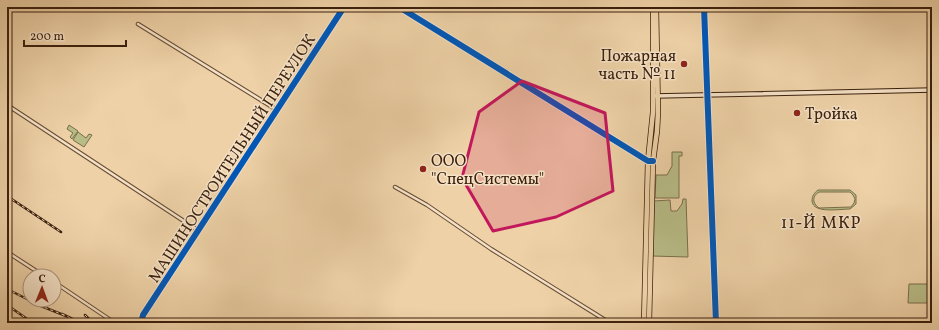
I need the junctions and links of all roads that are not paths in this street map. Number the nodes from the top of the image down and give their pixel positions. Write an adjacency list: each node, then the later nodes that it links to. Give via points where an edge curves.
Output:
1 (344, 7): 11 (street, МАШИНОСТРОИТЕЛЬНЫЙ ПЕРЕУЛОК)
2 (399, 7): 12 (street)
3 (653, 7): 9 (highway)
4 (656, 7): 9 (highway)
5 (704, 7): 8 (street)
6 (138, 24): 11 (street)
7 (932, 90): 8 (street)
8 (707, 95): 9 (street); 23 (street)
9 (655, 96): 12 (highway, via 657,131)
10 (7, 105): 14 (street, МАШИНОСТРОИТЕЛЬНЫЙ ПЕРЕУЛОК)
11 (277, 110): 14 (street, МАШИНОСТРОИТЕЛЬНЫЙ ПЕРЕУЛОК)
12 (651, 161): 21 (highway); 22 (highway)
13 (395, 187): 20 (street)
14 (199, 231): 19 (street, МАШИНОСТРОИТЕЛЬНЫЙ ПЕРЕУЛОК, via 143,315)
15 (7, 252): 16 (street)
16 (32, 268)
17 (62, 287): 18 (street, via 112,321)
18 (120, 323)
19 (141, 323)
20 (610, 323)
21 (644, 323)
22 (649, 323)
23 (716, 323)

